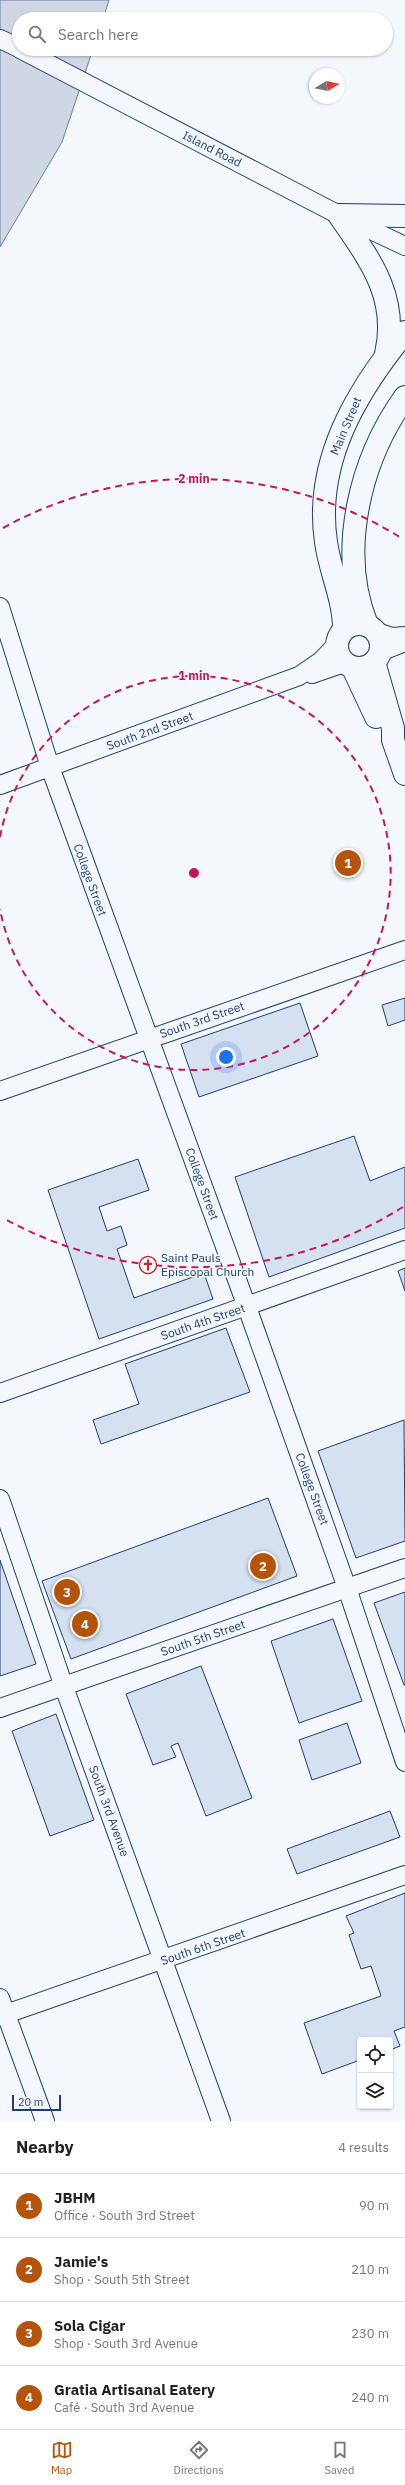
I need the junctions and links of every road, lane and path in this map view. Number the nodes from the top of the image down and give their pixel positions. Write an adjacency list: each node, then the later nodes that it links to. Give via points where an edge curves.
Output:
1 (0, 39): 2 (street, Island Road)
2 (12, 45)
3 (33, 56): 4 (street, Island Road)
4 (339, 215): 5 (main road); 6 (street, Island Road); 8 (main road, via 381,280 391,323)
5 (405, 216)
6 (405, 246)
7 (405, 332): 8 (main road, Main Street)
8 (386, 355): 14 (main road, Main Street, via 360,392 346,419 333,454 329,476 326,540 344,615)
9 (405, 397): 13 (main road, Main Street, via 379,438 367,467 356,526 354,567 357,597)
10 (0, 607): 16 (street, College Street)
11 (405, 636): 13 (street, via 392,636)
12 (405, 642): 13 (street)
13 (374, 643): 14 (main road, via 364,668); 14 (main road, via 355,624); 15 (main road, Main Street, via 394,728)
14 (345, 651): 15 (main road, Main Street, via 383,731); 16 (street, South 2nd Street, via 322,661 299,676)
15 (393, 740): 17 (main road, Main Street)
16 (50, 767): 18 (street, South 2nd Street); 20 (street, College Street)
17 (405, 774)
18 (0, 785)
19 (405, 950): 20 (street, South 3rd Street)
20 (148, 1039): 21 (street, South 3rd Street); 23 (street, College Street)
21 (0, 1090)
22 (405, 1250): 23 (street, South 4th Street)
23 (247, 1307): 24 (street, South 4th Street); 27 (street, College Street)
24 (0, 1393)
25 (0, 1499): 28 (street, South 3rd Avenue)
26 (405, 1568): 27 (street, South 5th Street)
27 (347, 1588): 28 (street, South 5th Street); 30 (street, College Street)
28 (64, 1687): 29 (street, South 5th Street); 32 (street, South 3rd Avenue)
29 (0, 1708)
30 (405, 1762)
31 (405, 1875): 32 (street, South 6th Street)
32 (163, 1961): 34 (street, South 6th Street); 36 (street, South 3rd Avenue)
33 (0, 1998): 34 (street)
34 (3, 2015): 35 (street)
35 (45, 2121)
36 (221, 2121)

